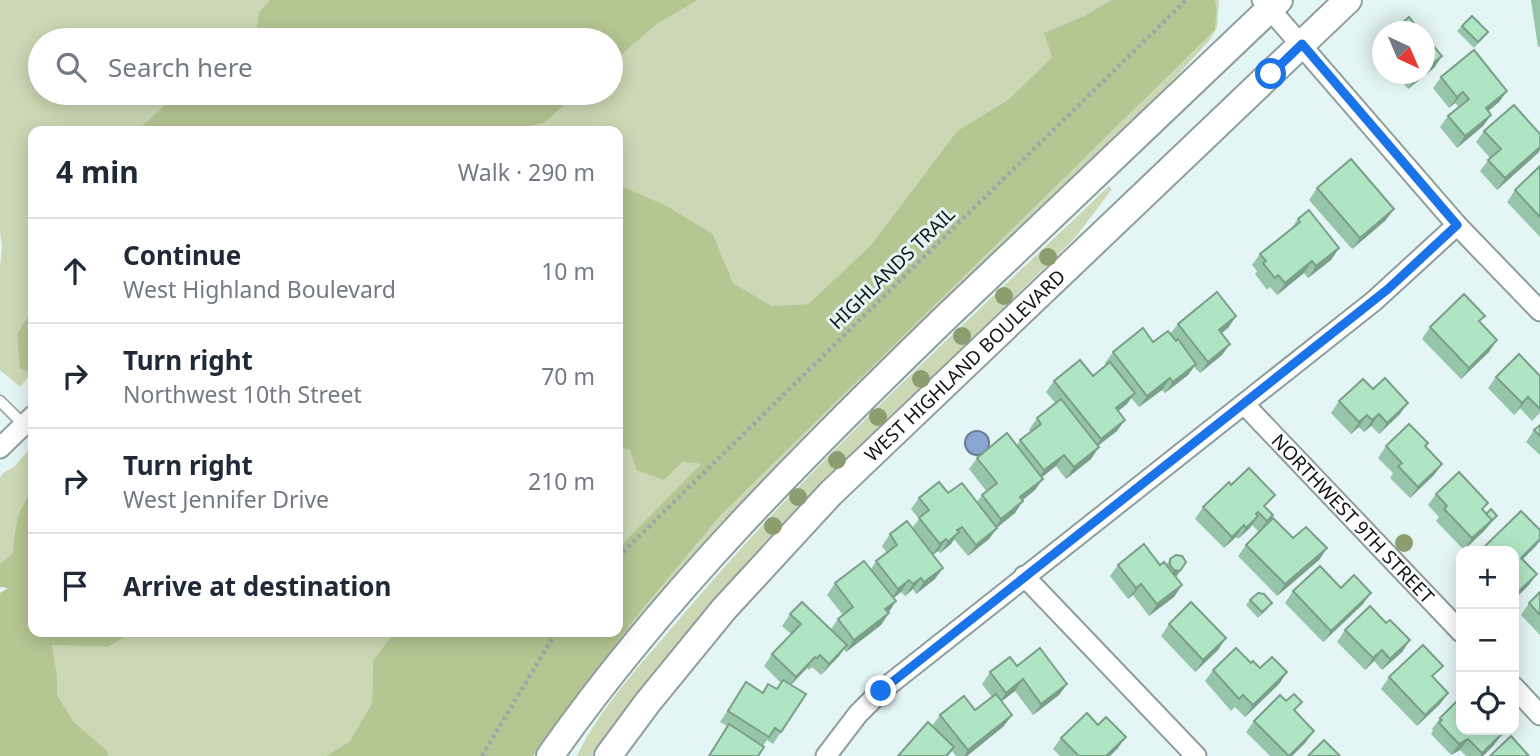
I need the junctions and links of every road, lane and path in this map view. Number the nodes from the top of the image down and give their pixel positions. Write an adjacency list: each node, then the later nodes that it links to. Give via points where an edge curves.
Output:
1 (1186, 0): 12 (path, HIGHLANDS TRAIL)
2 (1348, 0): 4 (main road, WEST HIGHLAND BOULEVARD)
3 (1270, 3): 4 (street); 19 (main road, via 791,469 668,605)
4 (1302, 44): 5 (street); 20 (main road, WEST HIGHLAND BOULEVARD, via 830,494 724,609)
5 (1457, 225): 6 (street); 8 (street, via 1388,289)
6 (1540, 311)
7 (0, 401): 9 (lane)
8 (1244, 404): 13 (street); 14 (street, NORTHWEST 9TH STREET)
9 (28, 420)
10 (28, 422): 11 (street)
11 (0, 448)
12 (623, 552)
13 (1024, 576): 21 (street, via 881,691); 22 (street)
14 (1456, 627)
15 (553, 637): 18 (path)
16 (1519, 692): 17 (street)
17 (1540, 715)
18 (482, 756)
19 (550, 756)
20 (608, 756)
21 (826, 756)
22 (1196, 756)

